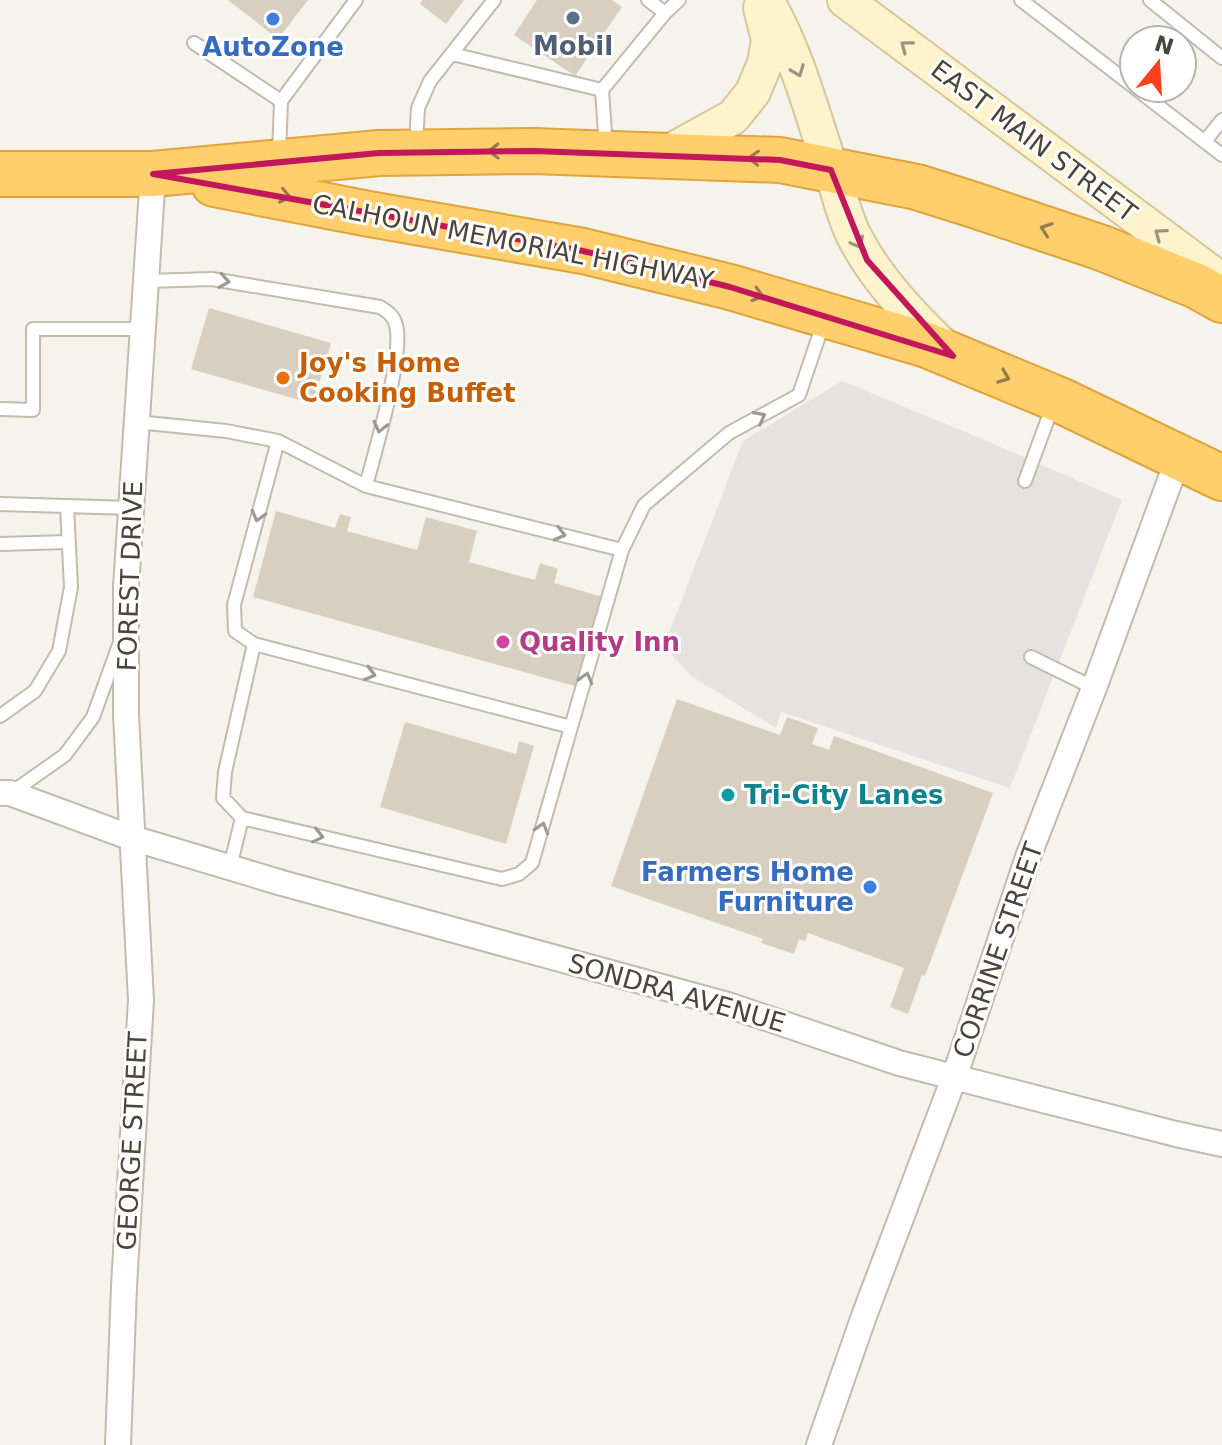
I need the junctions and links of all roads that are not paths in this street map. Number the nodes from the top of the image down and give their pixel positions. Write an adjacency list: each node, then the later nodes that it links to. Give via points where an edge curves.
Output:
1 (356, 0): 16 (lane)
2 (494, 0): 12 (lane)
3 (648, 0): 10 (lane)
4 (679, 0): 10 (lane)
5 (759, 0): 22 (main road, via 769,40 753,92 733,117)
6 (766, 0): 25 (main road, one-way to 25, via 786,38)
7 (845, 0): 29 (main road, EAST MAIN STREET, one-way to 7)
8 (1021, 0): 14 (lane)
9 (1150, 0): 13 (lane)
10 (665, 13): 15 (lane)
11 (194, 43): 16 (lane)
12 (452, 54): 15 (lane); 21 (lane, via 430,81 418,108)
13 (1222, 58)
14 (1118, 75)
15 (602, 90): 20 (lane)
16 (281, 101): 24 (lane)
17 (1156, 104): 19 (lane)
18 (1222, 120): 19 (lane)
19 (1205, 141): 23 (lane)
20 (606, 152): 21 (highway, CALHOUN MEMORIAL HIGHWAY, one-way to 21); 22 (highway, CALHOUN MEMORIAL HIGHWAY)
21 (415, 153): 24 (highway, CALHOUN MEMORIAL HIGHWAY)
22 (666, 154): 25 (highway, CALHOUN MEMORIAL HIGHWAY, one-way to 22, via 780,160)
23 (1222, 155)
24 (279, 162): 27 (highway, CALHOUN MEMORIAL HIGHWAY)
25 (831, 170): 30 (highway, CALHOUN MEMORIAL HIGHWAY, one-way to 25, via 1102,248 974,205); 33 (main road, one-way to 33, via 867,260)
26 (0, 174): 27 (highway, CALHOUN MEMORIAL HIGHWAY)
27 (153, 174): 28 (street, FOREST DRIVE); 31 (highway, CALHOUN MEMORIAL HIGHWAY, one-way to 31, via 583,251)
28 (146, 281): 32 (street, FOREST DRIVE); 41 (lane, one-way to 41, via 212,279 380,307 392,314 397,328 394,369)
29 (1222, 281)
30 (1222, 300)
31 (826, 315): 33 (highway, CALHOUN MEMORIAL HIGHWAY); 47 (lane, one-way to 31, via 644,505 729,433 799,395)
32 (143, 329): 35 (lane, via 33,329 33,410); 36 (street, FOREST DRIVE)
33 (953, 356): 34 (highway, CALHOUN MEMORIAL HIGHWAY, one-way to 34)
34 (1055, 398): 38 (highway, CALHOUN MEMORIAL HIGHWAY); 40 (lane)
35 (0, 409)
36 (137, 422): 37 (lane); 44 (street, FOREST DRIVE)
37 (278, 441): 41 (lane); 49 (lane, one-way to 49, via 234,605 235,631)
38 (1179, 456): 39 (highway, CALHOUN MEMORIAL HIGHWAY); 51 (street, CORRINE STREET)
39 (1222, 478)
40 (1025, 481)
41 (366, 486): 47 (lane, one-way to 47)
42 (0, 504): 43 (lane)
43 (67, 506): 44 (lane); 45 (lane)
44 (131, 508): 48 (street, FOREST DRIVE)
45 (68, 542): 46 (lane); 52 (lane, via 71,587 59,651 35,691)
46 (0, 544)
47 (622, 550): 53 (lane, one-way to 47)
48 (126, 623): 54 (lane, via 93,717 65,755); 56 (street, FOREST DRIVE)
49 (254, 644): 53 (lane, one-way to 53); 55 (lane, via 223,798)
50 (1031, 657): 51 (lane)
51 (1094, 688): 58 (street, CORRINE STREET, via 1028,857)
52 (0, 716)
53 (571, 727): 55 (lane, one-way to 53, via 502,879 532,863)
54 (5, 793): 56 (street)
55 (242, 818): 57 (lane)
56 (132, 838): 57 (street, SONDRA AVENUE); 60 (street, GEORGE STREET, via 141,1000)
57 (230, 867): 58 (street, SONDRA AVENUE, via 728,1005)
58 (954, 1078): 59 (street, SONDRA AVENUE); 61 (street, CORRINE STREET)
59 (1222, 1144)
60 (118, 1445)
61 (819, 1445)

